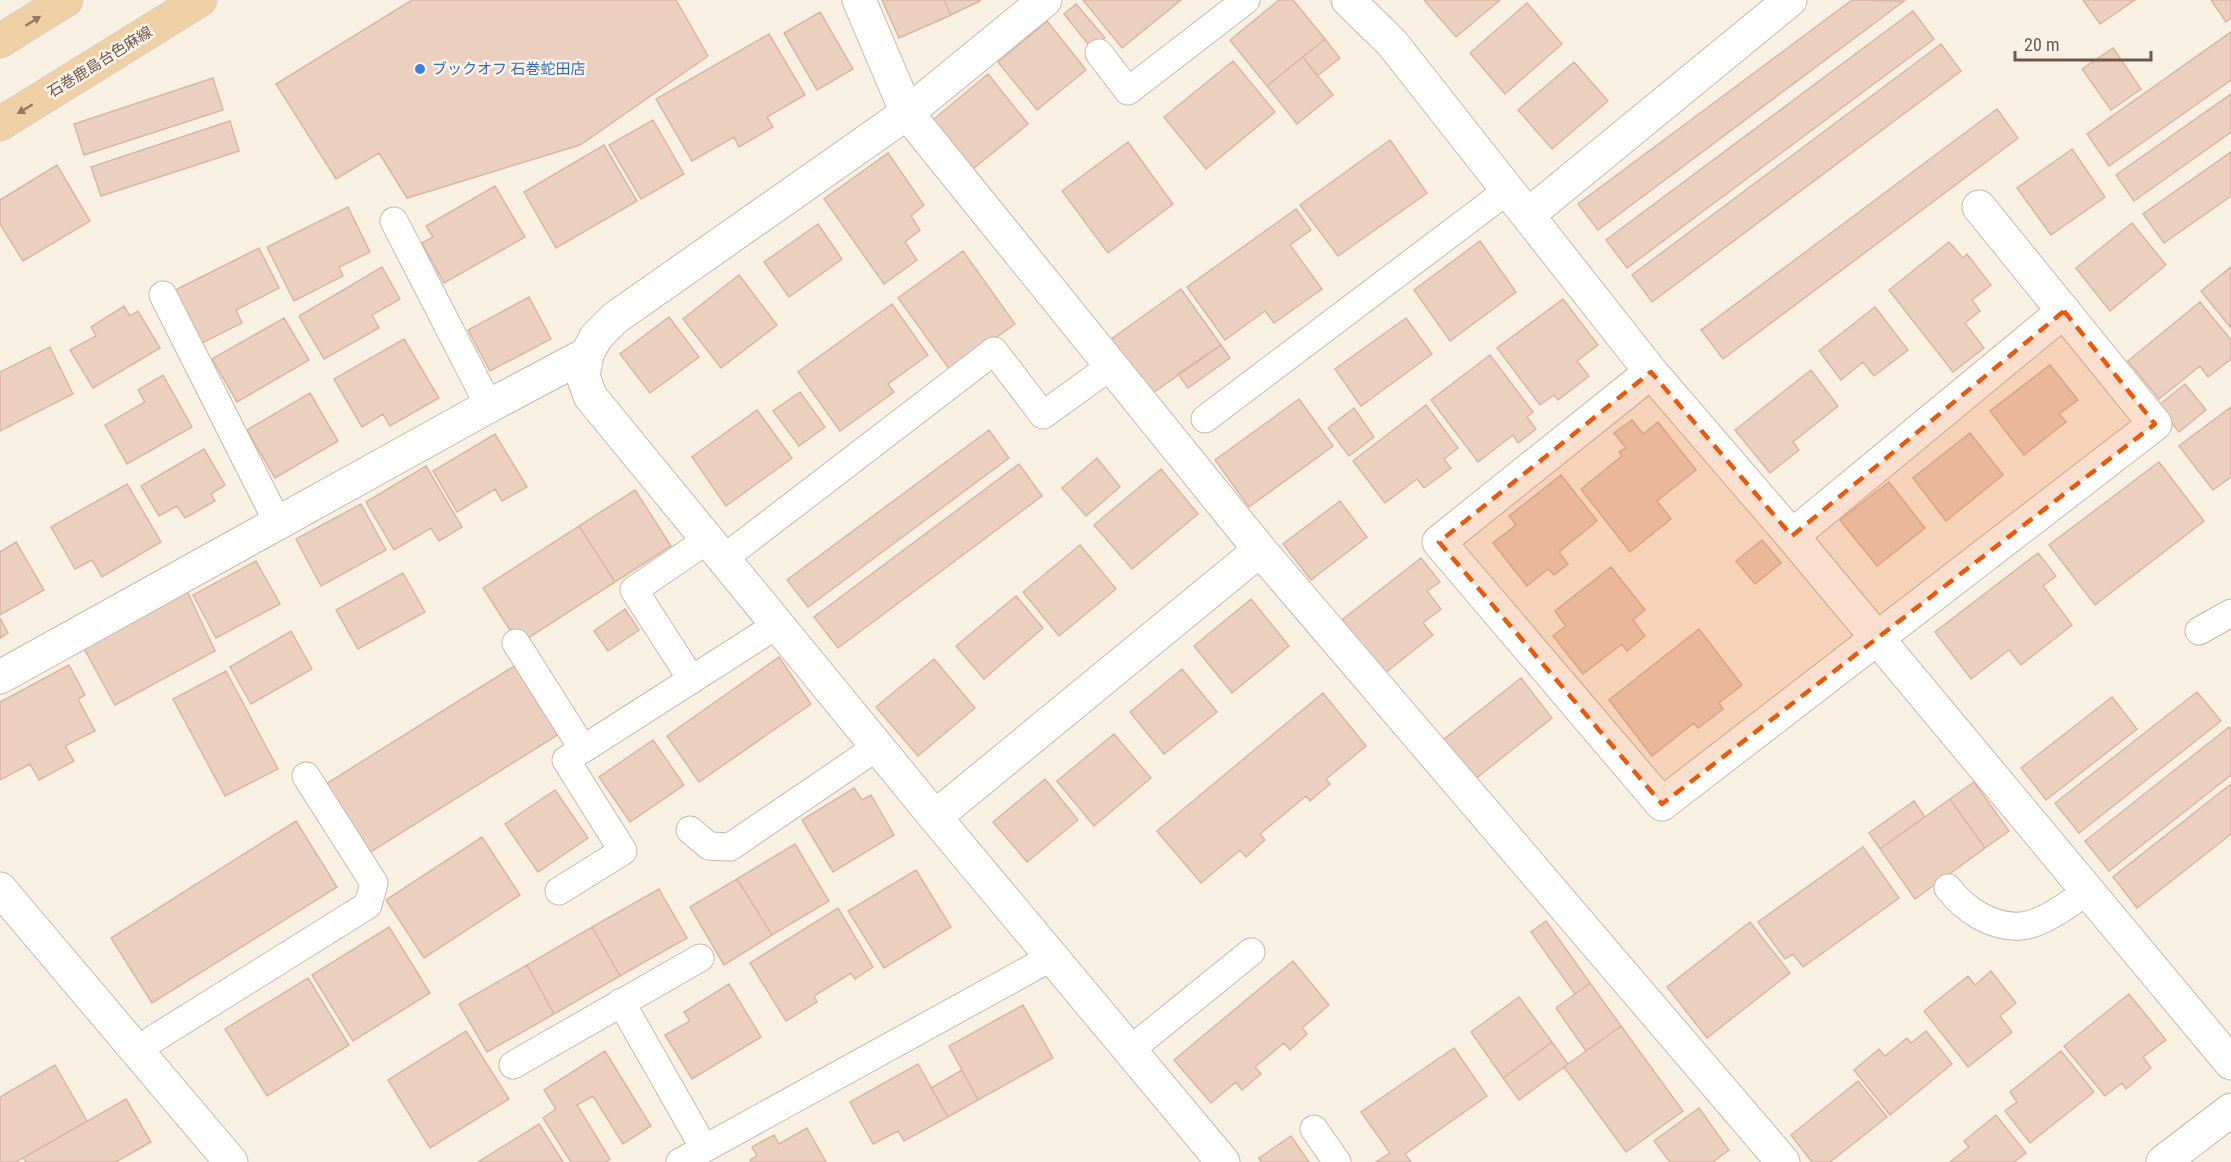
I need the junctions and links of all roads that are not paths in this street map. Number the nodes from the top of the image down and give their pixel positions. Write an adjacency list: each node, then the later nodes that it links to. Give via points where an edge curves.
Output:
1 (66, 0): 8 (main road, one-way to 1)
2 (200, 0): 11 (main road, 石巻鹿島台色麻線, one-way to 11)
3 (859, 0): 10 (street)
4 (1045, 0): 10 (street)
5 (1246, 0): 9 (lane, via 1128,91)
6 (1348, 0): 12 (street, via 1392,43)
7 (1784, 2): 14 (street)
8 (0, 41)
9 (1099, 53)
10 (907, 113): 18 (street, via 615,318 596,337); 19 (street)
11 (0, 124)
12 (1508, 190): 14 (street); 22 (lane)
13 (1979, 207): 17 (street)
14 (1528, 215): 20 (street)
15 (394, 221): 21 (lane)
16 (163, 295): 23 (lane)
17 (2064, 311): 24 (street); 30 (street, via 2155,424)
18 (587, 354): 21 (street); 25 (street, via 583,376 590,396)
19 (1111, 366): 25 (lane, via 1043,415 994,351); 26 (street)
20 (1651, 372): 24 (street); 30 (street, via 1439,542 1662,804)
21 (489, 406): 23 (street)
22 (1205, 419)
23 (278, 523): 32 (street)
24 (1792, 536): 30 (street)
25 (715, 549): 28 (street); 33 (lane, via 634,590)
26 (1260, 550): 37 (street); 58 (street)
27 (2231, 613): 29 (lane)
28 (777, 625): 33 (lane); 34 (street)
29 (2199, 631)
30 (1878, 639): 42 (street)
31 (516, 643): 35 (lane)
32 (0, 677)
33 (692, 680): 35 (lane)
34 (877, 747): 37 (street); 38 (lane, via 730,847 709,846)
35 (583, 749): 41 (lane, via 566,760 623,851)
36 (306, 776): 47 (lane, via 374,883 368,905)
37 (935, 817): 44 (street)
38 (690, 830)
39 (1948, 888): 42 (lane, via 1959,902 1990,922 2022,926 2057,913)
40 (0, 889): 47 (street)
41 (559, 891)
42 (2088, 891): 49 (street)
43 (1251, 952): 48 (lane)
44 (1052, 957): 48 (street); 53 (lane)
45 (700, 958): 46 (lane)
46 (621, 1002): 50 (lane); 53 (lane)
47 (136, 1050): 54 (street)
48 (1130, 1050): 56 (street)
49 (2231, 1063)
50 (513, 1065)
51 (2231, 1110): 59 (street)
52 (1314, 1129): 57 (lane)
53 (704, 1148): 55 (lane)
54 (231, 1162)
55 (680, 1162)
56 (1223, 1162)
57 (1337, 1162)
58 (1783, 1162)
59 (2163, 1162)

